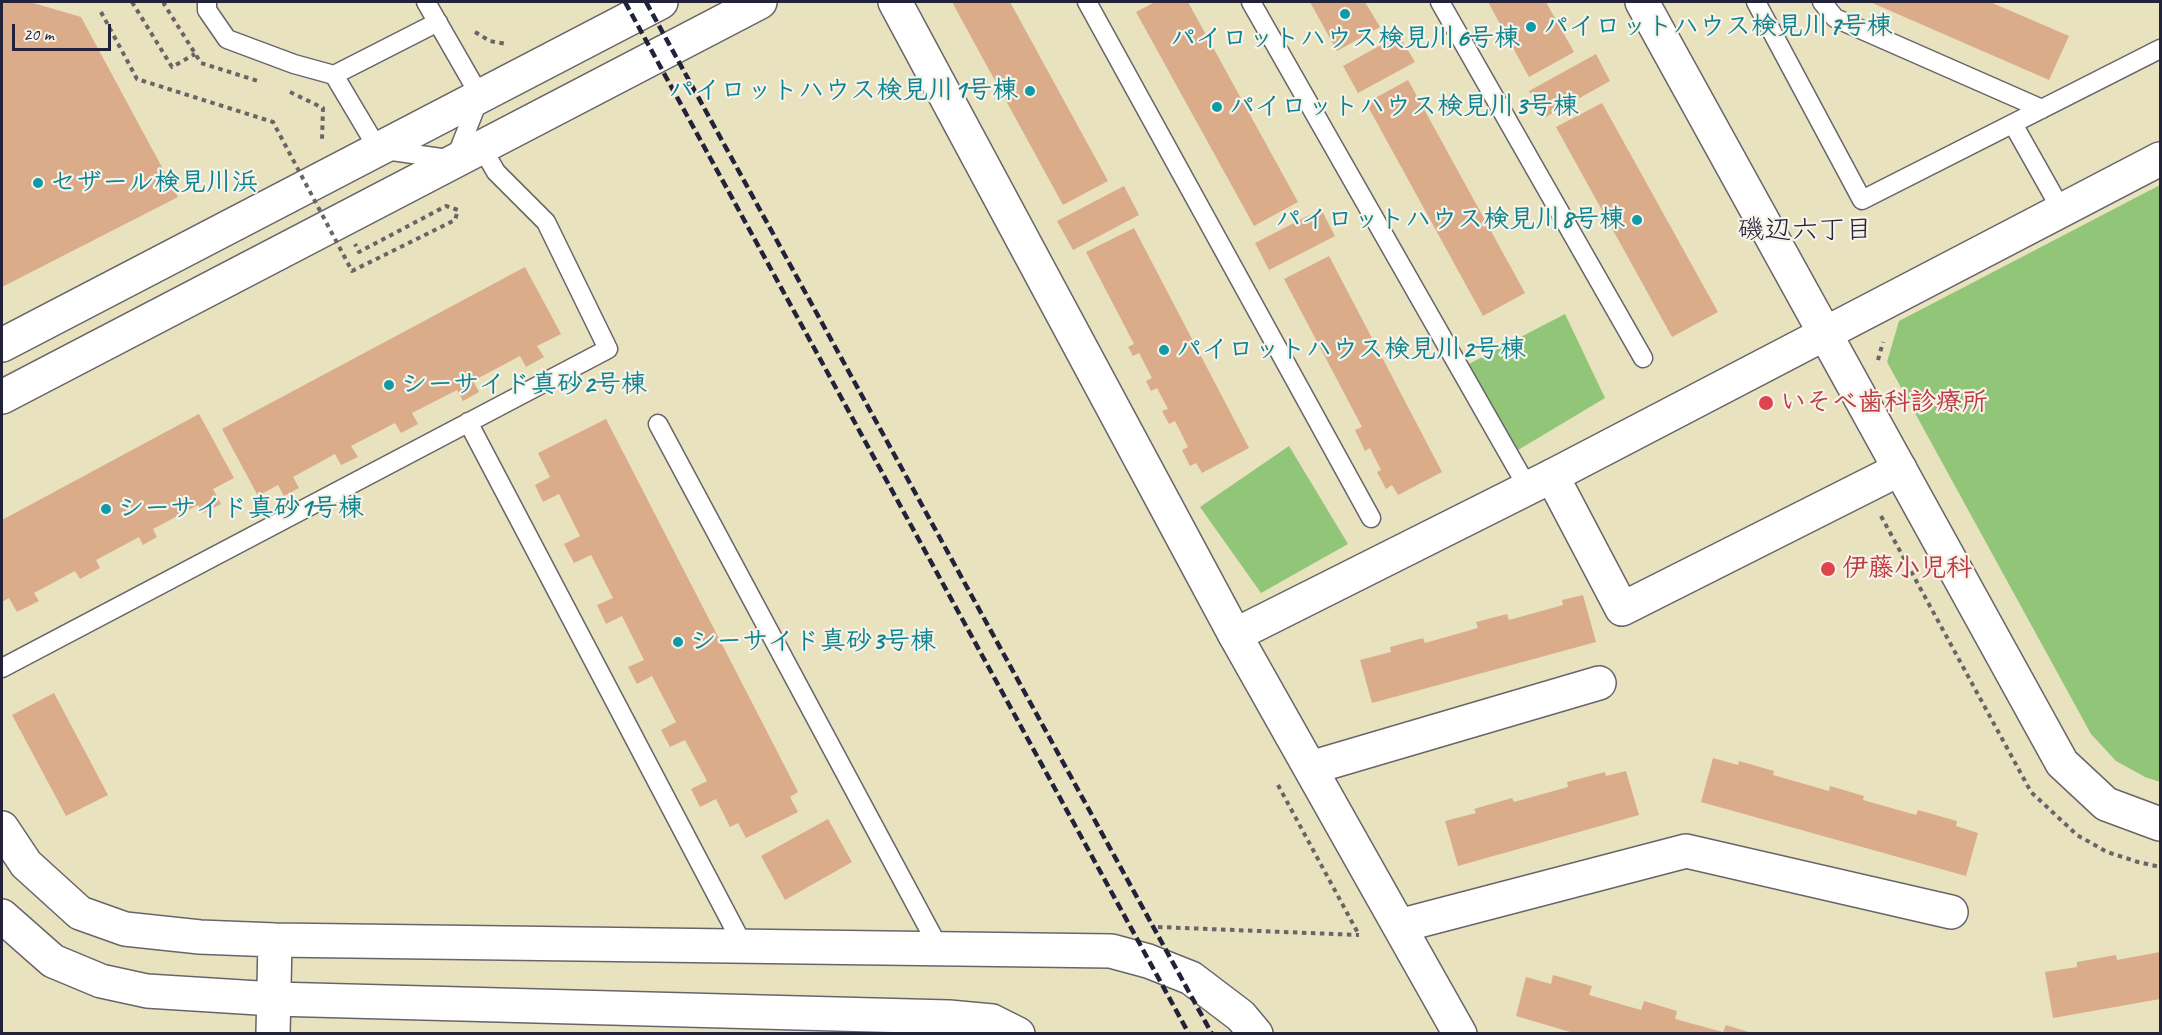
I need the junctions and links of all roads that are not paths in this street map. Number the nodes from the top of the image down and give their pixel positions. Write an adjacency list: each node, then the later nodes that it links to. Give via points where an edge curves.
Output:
1 (207, 2): 14 (lane, via 207,10 227,39)
2 (426, 2): 12 (lane)
3 (661, 2): 15 (street)
4 (760, 2): 19 (street)
5 (895, 2): 31 (street)
6 (1087, 2): 30 (lane)
7 (1251, 2): 29 (lane)
8 (1440, 2): 24 (lane)
9 (1642, 2): 22 (street)
10 (1756, 2): 17 (lane, via 1862,200)
11 (1822, 2): 16 (lane, via 1834,18)
12 (438, 22): 14 (lane); 15 (lane)
13 (2160, 49): 16 (lane)
14 (334, 75): 18 (lane)
15 (480, 96): 18 (street); 19 (lane)
16 (2042, 109): 17 (lane)
17 (2013, 124): 21 (lane)
18 (378, 149): 19 (lane); 23 (street)
19 (468, 153): 25 (street); 26 (lane, via 496,172 546,222 608,349)
20 (2160, 159): 21 (street)
21 (2062, 210): 22 (street)
22 (1826, 335): 28 (street); 29 (street)
23 (2, 345)
24 (1643, 358)
25 (2, 397)
26 (468, 422): 32 (lane); 41 (lane)
27 (658, 424): 42 (lane)
28 (1900, 469): 29 (street, via 1622,609); 35 (street, via 2062,764 2106,804)
29 (1540, 482): 31 (street)
30 (1371, 518)
31 (1235, 635): 34 (street)
32 (2, 668)
33 (1599, 683): 34 (street)
34 (1310, 768): 39 (street)
35 (2160, 824)
36 (2, 828): 40 (street, via 26,864 80,913 125,929)
37 (1951, 912): 39 (street, via 1686,851)
38 (2, 916): 43 (street, via 52,961 101,981 147,991)
39 (1400, 926): 47 (street)
40 (276, 940): 41 (street); 43 (street)
41 (743, 945): 42 (street)
42 (939, 948): 46 (street, via 1111,951 1148,961 1191,978 1241,1016)
43 (274, 999): 44 (street); 45 (street, via 949,1017 992,1021)
44 (273, 1034)
45 (1018, 1034)
46 (1256, 1034)
47 (1460, 1034)

